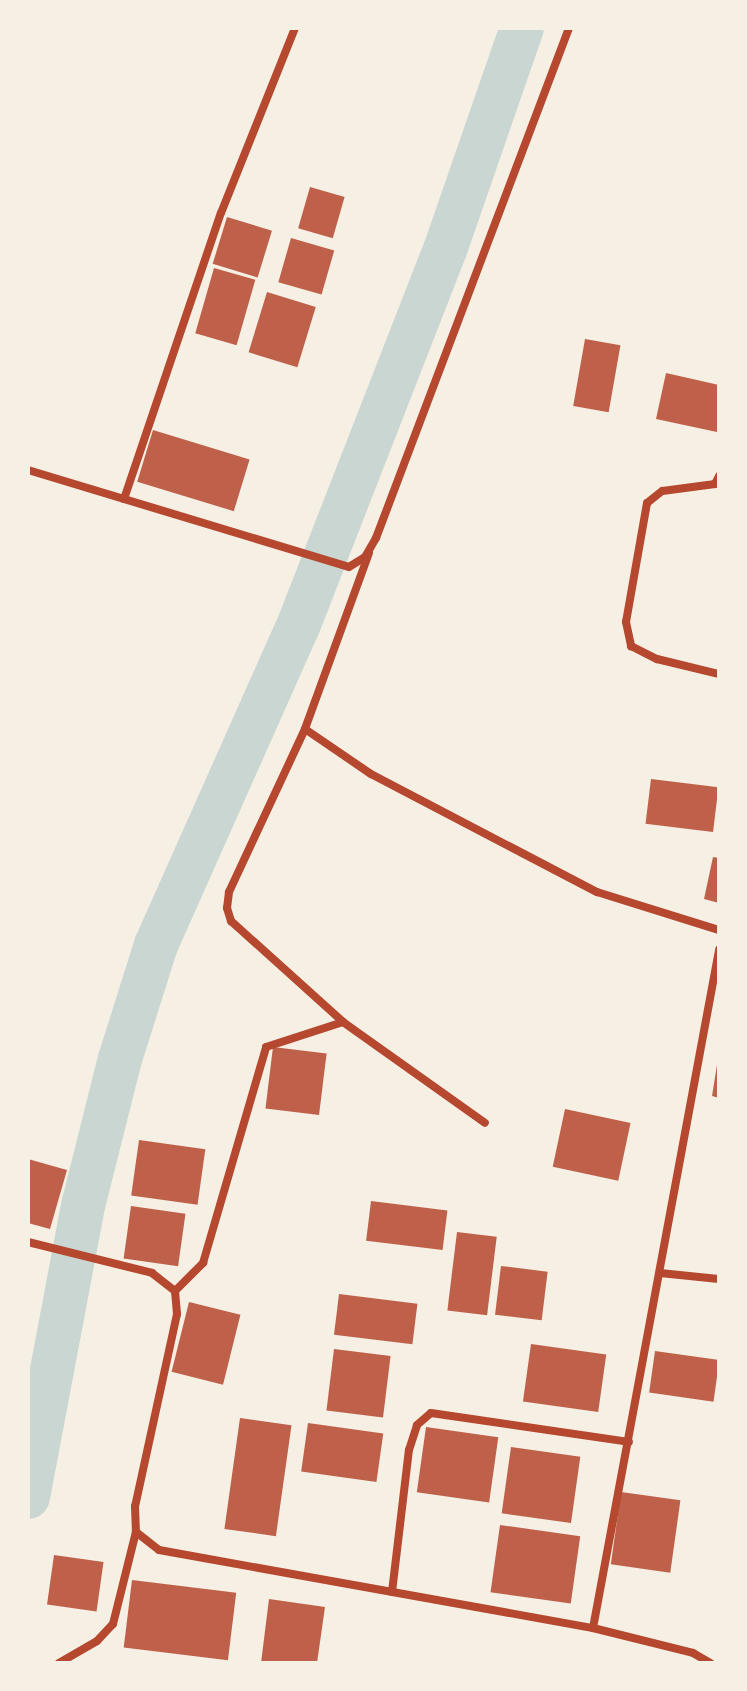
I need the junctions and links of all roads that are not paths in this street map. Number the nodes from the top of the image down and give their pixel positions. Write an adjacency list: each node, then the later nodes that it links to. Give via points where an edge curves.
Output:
1 (295, 28): 5 (street, via 221,213)
2 (569, 28): 6 (street)
3 (28, 470): 5 (street)
4 (719, 476): 7 (street, via 715,484 662,491 647,503 626,622 631,646 657,659)
5 (124, 499): 6 (street, via 349,567)
6 (371, 548): 8 (street)
7 (719, 674)
8 (305, 729): 9 (street, via 371,774 597,892); 11 (street, via 229,892 227,908 231,921)
9 (719, 930)
10 (719, 950): 14 (street)
11 (343, 1022): 12 (street); 16 (street, via 266,1047 203,1263)
12 (485, 1123)
13 (32, 1243): 16 (street, via 152,1273)
14 (660, 1273): 15 (street); 17 (street)
15 (719, 1279)
16 (175, 1291): 18 (street, via 177,1314 135,1506)
17 (629, 1442): 19 (street, via 431,1413 417,1425 409,1450); 20 (street)
18 (136, 1532): 19 (street, via 159,1550); 21 (street, via 113,1624 97,1641)
19 (392, 1592): 20 (street)
20 (593, 1628): 22 (street, via 693,1653)
21 (59, 1663)
22 (710, 1663)

